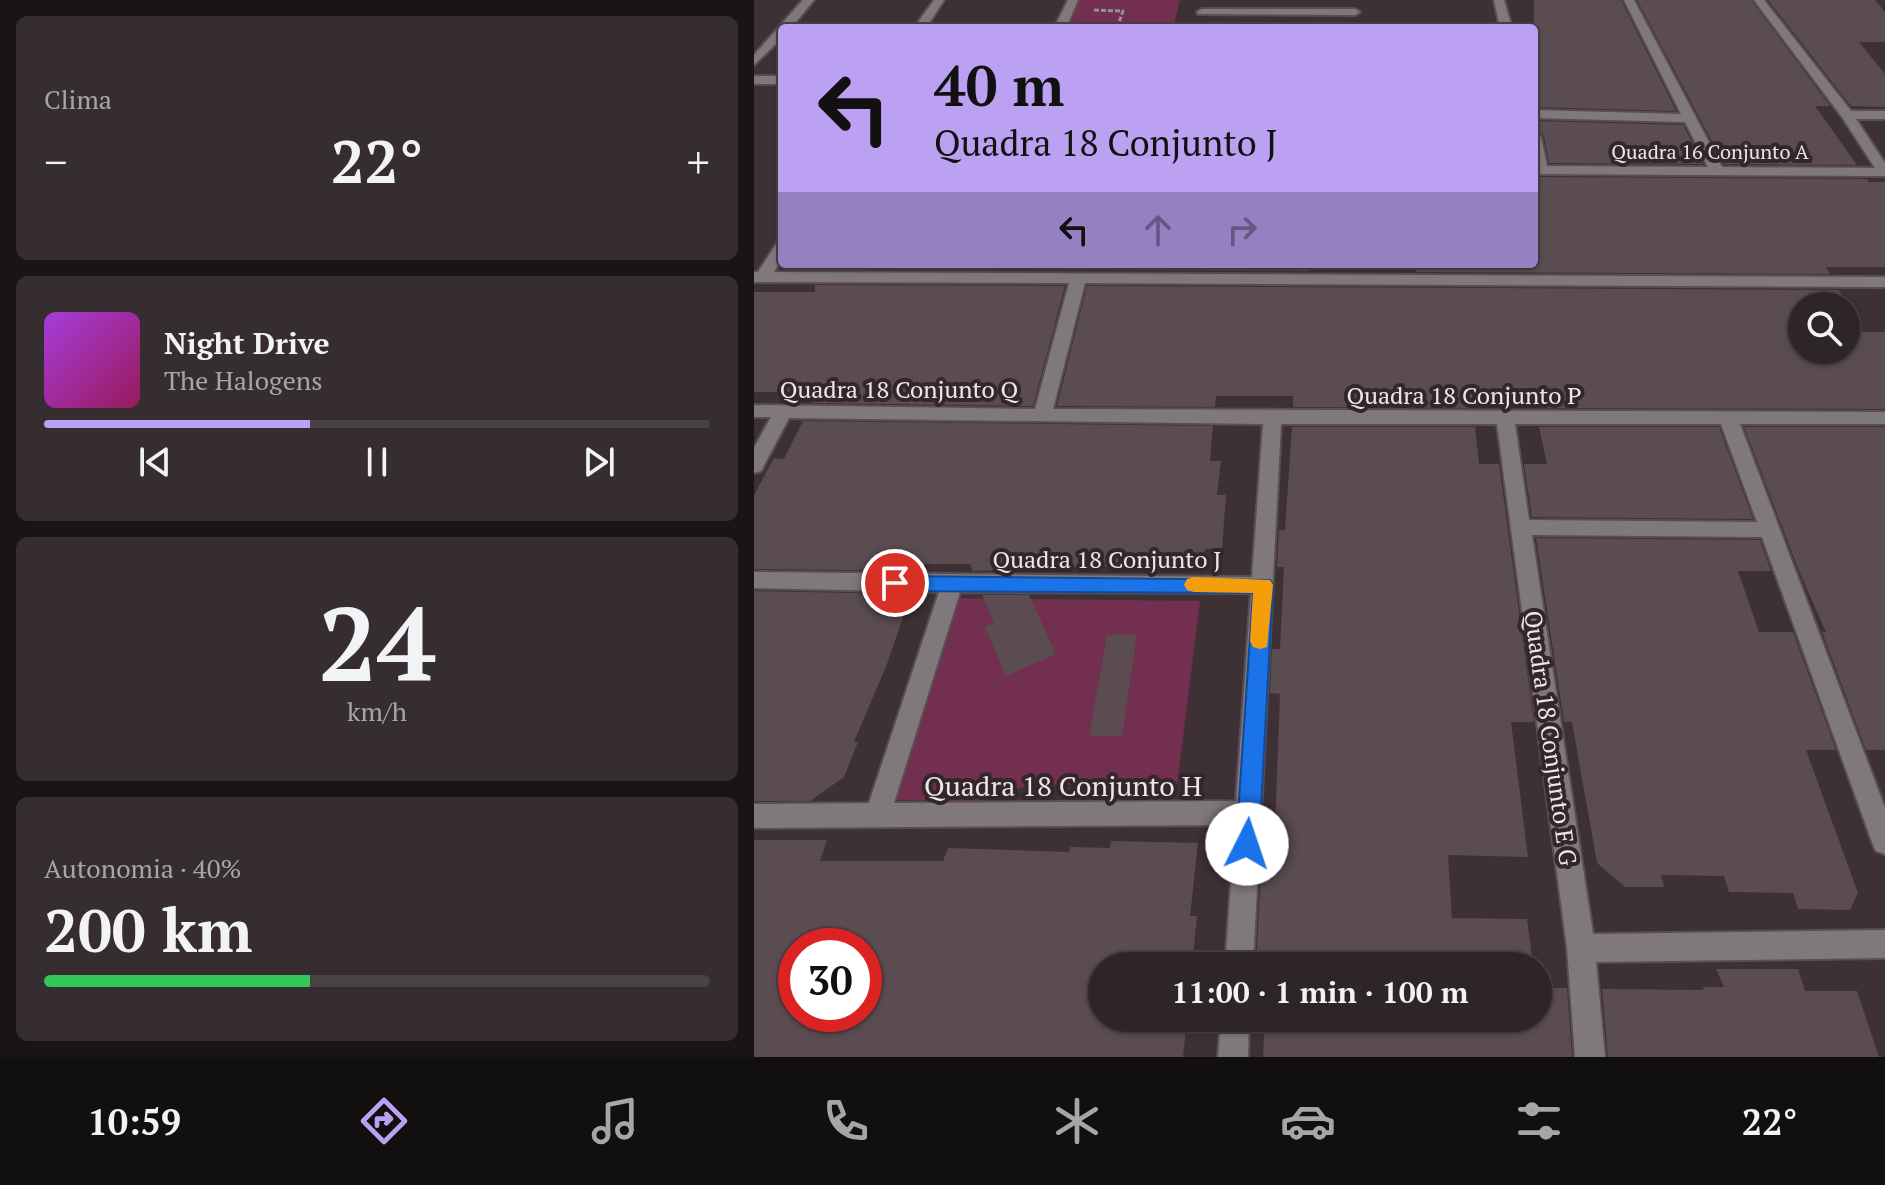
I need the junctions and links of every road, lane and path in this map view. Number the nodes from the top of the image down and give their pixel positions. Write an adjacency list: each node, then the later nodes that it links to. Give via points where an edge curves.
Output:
1 (809, 0): 9 (street)
2 (939, 0): 10 (street)
3 (1499, 0): 13 (street)
4 (1629, 0): 23 (street)
5 (1759, 0): 21 (street)
6 (1071, 5): 11 (street); 12 (path, via 1123,11)
7 (1202, 6): 8 (street)
8 (1354, 6)
9 (788, 24)
10 (923, 24)
11 (1062, 24)
12 (1118, 24)
13 (1505, 24)
14 (778, 36): 16 (street)
15 (754, 43): 16 (street)
16 (772, 43): 17 (street)
17 (754, 62)
18 (754, 80): 19 (street)
19 (778, 80)
20 (1538, 114): 23 (street)
21 (1847, 115): 22 (street); 26 (street)
22 (1885, 115)
23 (1690, 118): 25 (street)
24 (1538, 170): 25 (street, Quadra 16 Conjunto A)
25 (1717, 171): 26 (street, Quadra 16 Conjunto A)
26 (1885, 172)
27 (778, 251): 30 (street)
28 (1045, 271): 30 (street); 31 (street)
29 (1378, 272): 31 (street); 32 (street)
30 (759, 277)
31 (1078, 279): 35 (street)
32 (1883, 285)
33 (754, 411): 34 (street, Quadra 18 Conjunto Q)
34 (783, 411): 35 (street, Quadra 18 Conjunto Q); 40 (street)
35 (1043, 414): 36 (street, Quadra 18 Conjunto P)
36 (1272, 418): 37 (street, Quadra 18 Conjunto P); 45 (street)
37 (1505, 418): 39 (street, Quadra 18 Conjunto P); 41 (street, Quadra 18 Conjunto E G)
38 (1885, 418): 39 (street, Quadra 18 Conjunto P)
39 (1729, 420): 42 (street)
40 (754, 466)
41 (1522, 527): 42 (street); 51 (street, Quadra 18 Conjunto E G)
42 (1768, 530): 49 (street)
43 (754, 580): 44 (street, Quadra 18 Conjunto J)
44 (952, 584): 45 (street, Quadra 18 Conjunto J); 48 (street)
45 (1263, 585): 46 (street)
46 (1249, 813): 48 (street, Quadra 18 Conjunto H); 52 (street)
47 (754, 816): 48 (street, Quadra 18 Conjunto H)
48 (877, 816)
49 (1885, 842)
50 (1885, 944): 51 (street)
51 (1581, 948): 55 (street, Quadra 18 Conjunto E G)
52 (1240, 952)
53 (1234, 1032): 54 (street)
54 (1233, 1057)
55 (1590, 1057)

